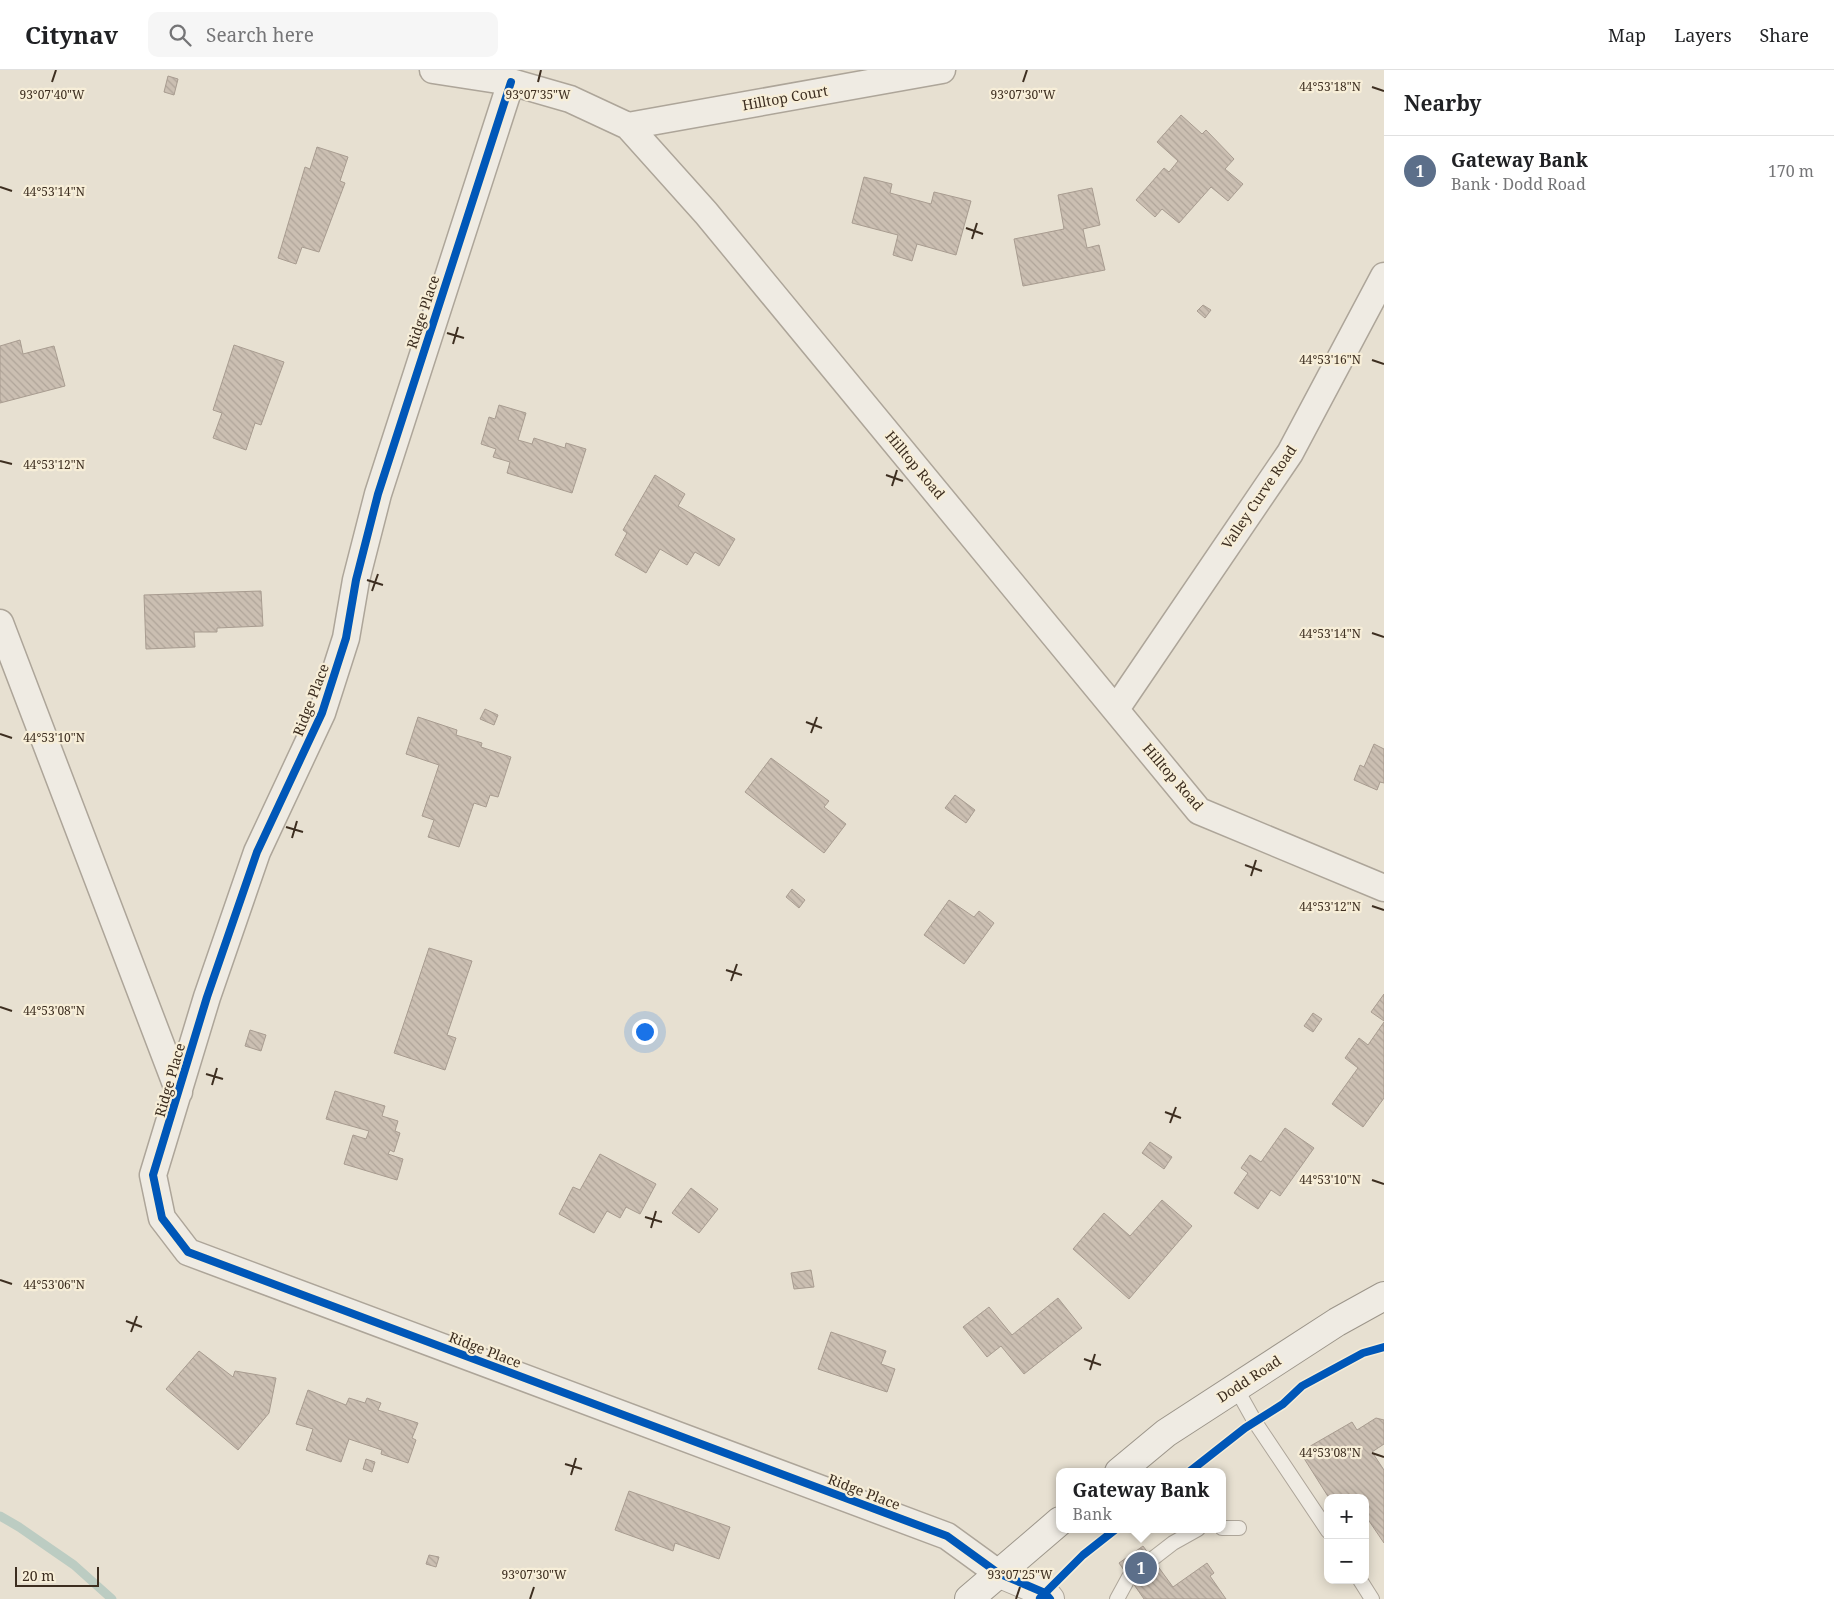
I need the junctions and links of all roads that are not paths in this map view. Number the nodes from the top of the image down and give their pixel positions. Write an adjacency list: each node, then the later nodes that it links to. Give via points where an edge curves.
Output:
1 (433, 70): 3 (street, Hilltop Road)
2 (942, 70): 4 (street, Hilltop Court)
3 (511, 82): 4 (street, Hilltop Road, via 570,99); 9 (street, Ridge Place, via 378,494 356,580 346,638 322,713 257,852 207,997)
4 (628, 126): 7 (street, Hilltop Road, via 706,213)
5 (1384, 276): 7 (street, Valley Curve Road, via 1290,453)
6 (0, 623): 9 (street, Ridge Place)
7 (1116, 708): 8 (street, Hilltop Road, via 1199,811)
8 (1384, 888)
9 (179, 1092): 19 (street, Ridge Place, via 153,1175 162,1218 188,1252 947,1536)
10 (1384, 1296): 11 (main road, Dodd Road, via 1337,1322)
11 (1236, 1388): 12 (main road, Dodd Road, via 1166,1433); 13 (lane)
12 (1124, 1468)
13 (1324, 1525)
14 (1056, 1526): 19 (main road)
15 (1226, 1528): 16 (lane)
16 (1239, 1528)
17 (1191, 1533): 22 (lane, via 1129,1577)
18 (1363, 1584): 23 (lane)
19 (1000, 1586): 20 (main road); 21 (main road, via 1045,1593)
20 (969, 1599)
21 (1050, 1599)
22 (1117, 1599)
23 (1372, 1599)

